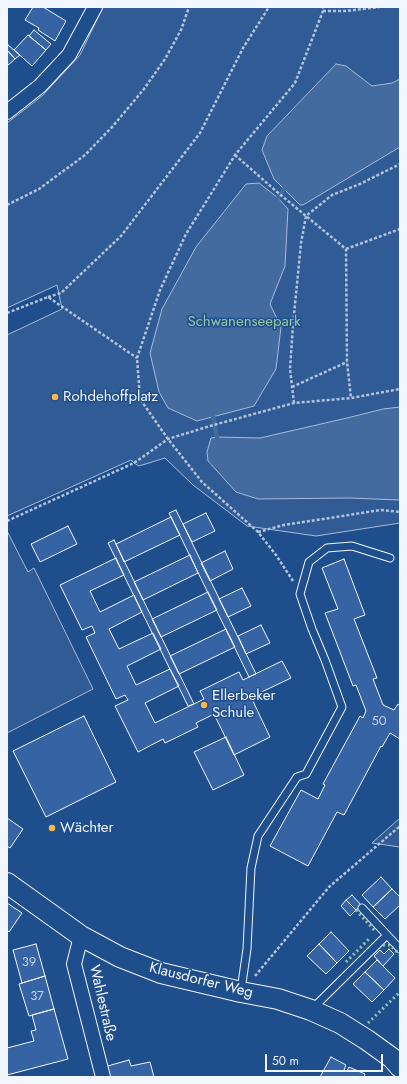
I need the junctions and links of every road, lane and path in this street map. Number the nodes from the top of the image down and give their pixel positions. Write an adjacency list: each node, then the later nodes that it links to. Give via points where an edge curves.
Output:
1 (95, 7): 6 (street, via 69,55 40,86)
2 (189, 7): 9 (path, via 181,30 165,59 113,126 85,155 39,189)
3 (269, 7): 13 (path, via 243,48 200,133 122,236 61,294)
4 (379, 7): 5 (path, via 346,11)
5 (323, 9): 7 (path, via 295,83)
6 (7, 112)
7 (235, 155): 10 (path); 15 (path, via 186,234 160,290)
8 (400, 164): 10 (path, via 332,195)
9 (7, 205)
10 (306, 216): 12 (path); 17 (path, via 293,325 290,369)
11 (400, 229): 12 (path)
12 (346, 249): 16 (path)
13 (48, 297): 14 (path); 15 (path)
14 (7, 313)
15 (137, 358): 21 (path, via 140,398)
16 (347, 362): 17 (path); 19 (path)
17 (292, 387): 20 (path)
18 (400, 389): 19 (path)
19 (351, 398): 20 (path)
20 (294, 403): 21 (path)
21 (168, 439): 23 (path, via 134,463); 24 (path, via 202,482)
22 (400, 512): 24 (path, via 382,510 284,525)
23 (7, 521)
24 (258, 532): 26 (path, via 276,555)
25 (390, 558): 26 (lane, via 352,546 327,548 309,562)
26 (300, 594): 33 (lane, via 342,707 306,774 297,777 258,836 251,868 247,949)
27 (400, 826): 33 (path, via 329,887)
28 (7, 883): 31 (street, Klausdorfer Weg)
29 (362, 908): 30 (lane)
30 (387, 935): 32 (lane); 34 (lane)
31 (81, 936): 33 (street, Klausdorfer Weg, via 120,957 161,973); 36 (street, Wahlestraße, via 74,964)
32 (400, 949)
33 (241, 992): 34 (street, Klausdorfer Weg, via 278,999)
34 (311, 1010): 35 (street, Klausdorfer Weg, via 340,1023 367,1040)
35 (400, 1067)
36 (103, 1077)

